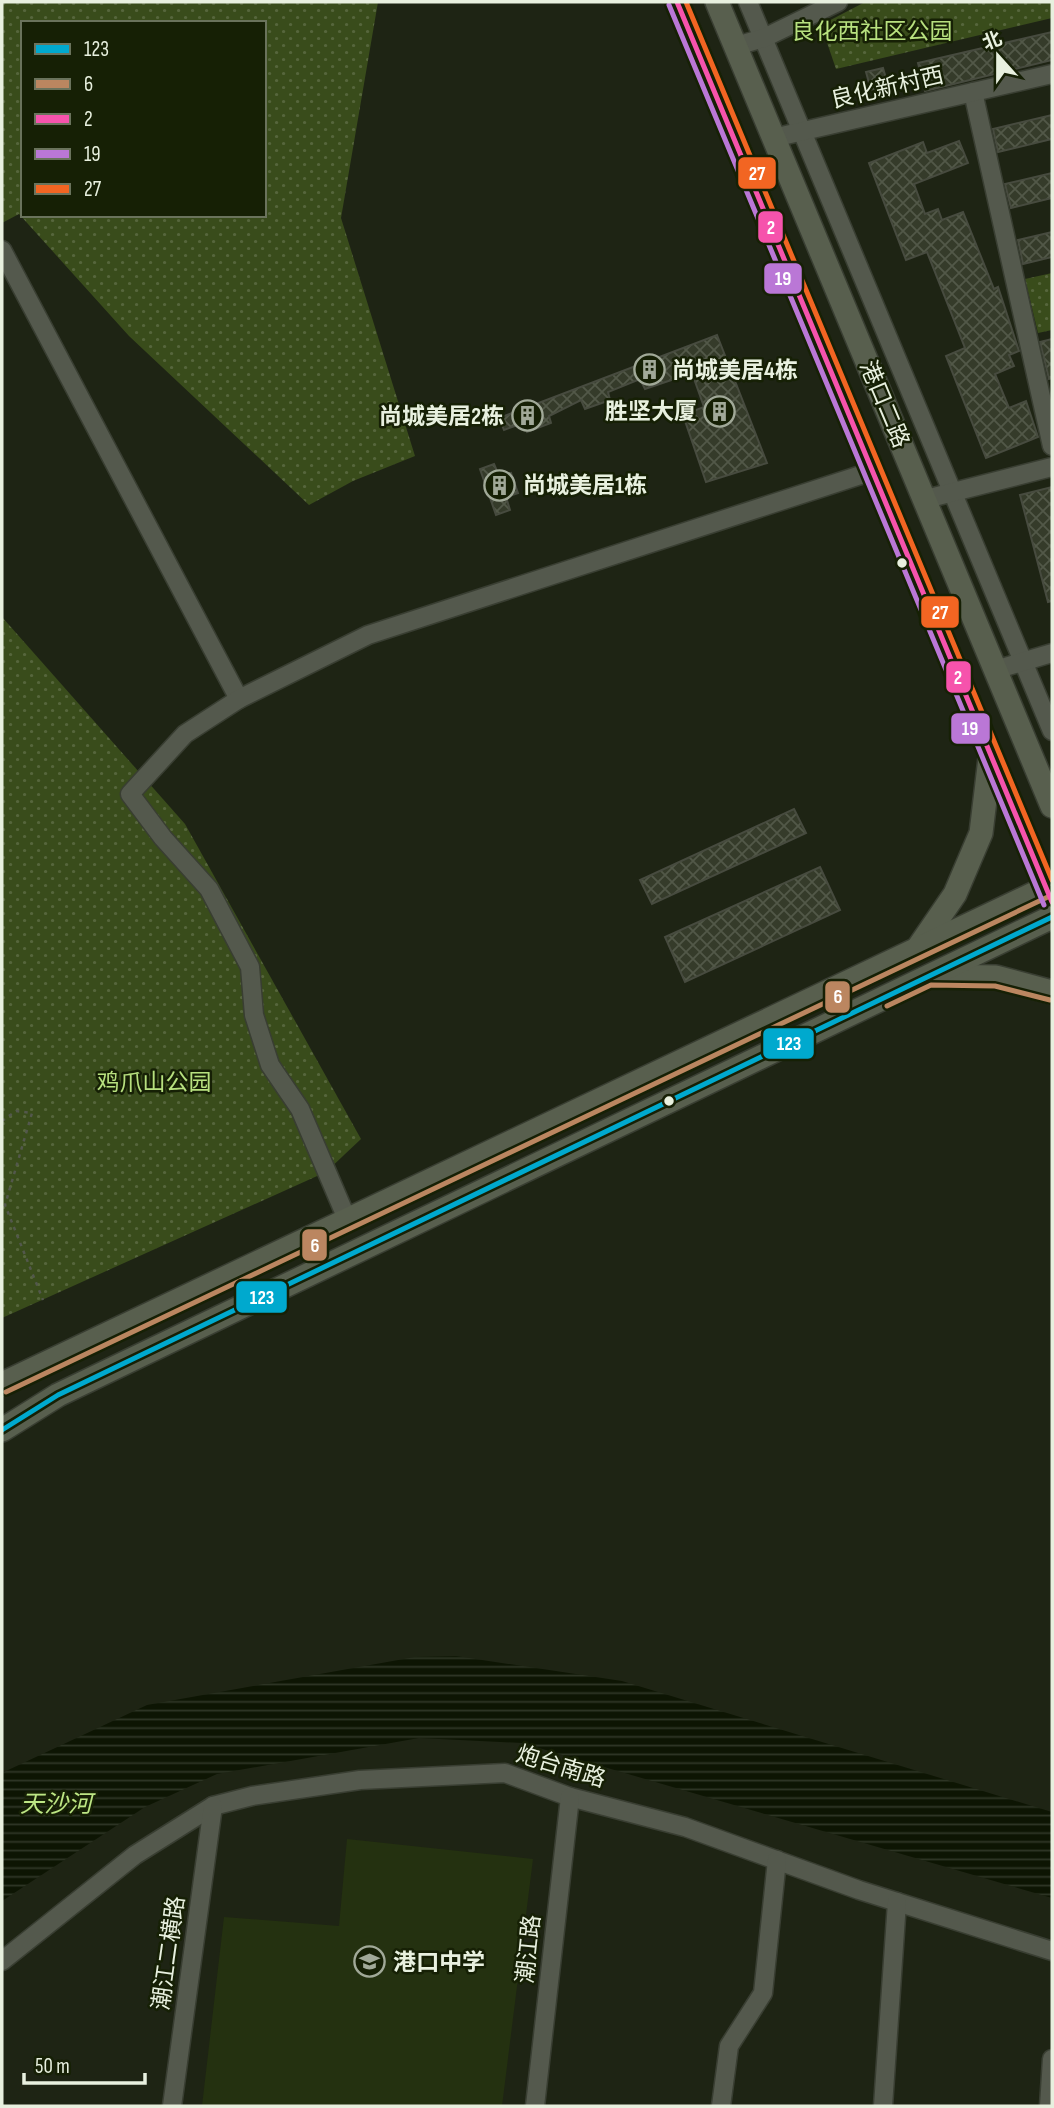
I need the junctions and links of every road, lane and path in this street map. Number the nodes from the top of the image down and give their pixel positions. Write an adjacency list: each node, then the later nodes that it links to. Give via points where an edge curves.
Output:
1 (677, 2): 14 (main road, 港口二路)
2 (717, 2): 6 (main road, 港口二路)
3 (748, 2): 5 (street)
4 (838, 2): 5 (street)
5 (764, 38): 6 (street); 9 (street)
6 (736, 46): 10 (main road, 港口二路)
7 (1052, 74): 8 (street, 良化新村西)
8 (973, 92): 9 (street, 良化新村西); 12 (street)
9 (801, 131): 10 (street, 良化新村西); 15 (street)
10 (773, 138): 16 (main road, 港口二路)
11 (2, 250): 21 (street)
12 (1052, 446)
13 (1052, 467): 15 (street)
14 (873, 471): 20 (main road, 港口二路); 21 (street, via 368,635)
15 (952, 493): 16 (street); 18 (street)
16 (926, 499): 19 (main road, 港口二路)
17 (1052, 653): 18 (street)
18 (1021, 660): 19 (street); 22 (street)
19 (994, 668): 20 (main road); 23 (main road, 港口二路)
20 (960, 677): 24 (main road, 港口二路)
21 (239, 699): 35 (street, via 186,734 130,794 209,889 250,967 254,1015 270,1065 300,1109)
22 (1052, 731)
23 (1026, 746): 25 (main road); 26 (main road, 港口二路)
24 (991, 755): 27 (main road, 港口二路); 29 (main road, via 981,833 955,894)
25 (1052, 774)
26 (1052, 806)
27 (1050, 892): 29 (main road)
28 (1052, 917): 31 (main road)
29 (917, 949): 30 (main road)
30 (881, 966): 33 (main road); 35 (main road)
31 (929, 976): 32 (main road, via 996,977); 33 (main road)
32 (1052, 992)
33 (892, 993): 38 (main road, via 70,1389)
34 (2, 1121): 36 (path, via 16,1111 32,1114 5,1205)
35 (347, 1219): 37 (main road)
36 (43, 1300)
37 (2, 1384)
38 (2, 1430)
39 (570, 1797): 40 (street, 炮台南路, via 505,1773 360,1780 252,1796); 41 (street, 炮台南路, via 685,1827); 47 (street, 潮江路)
40 (213, 1807): 44 (street, 炮台南路, via 135,1856); 46 (street, 潮江二横路)
41 (776, 1860): 42 (street, 炮台南路); 48 (street, via 763,1993 729,2046)
42 (897, 1902): 43 (street, 炮台南路); 49 (street)
43 (1052, 1951)
44 (2, 1961)
45 (1052, 2059): 50 (street)
46 (172, 2106)
47 (535, 2106)
48 (721, 2106)
49 (883, 2106)
50 (1049, 2106)

